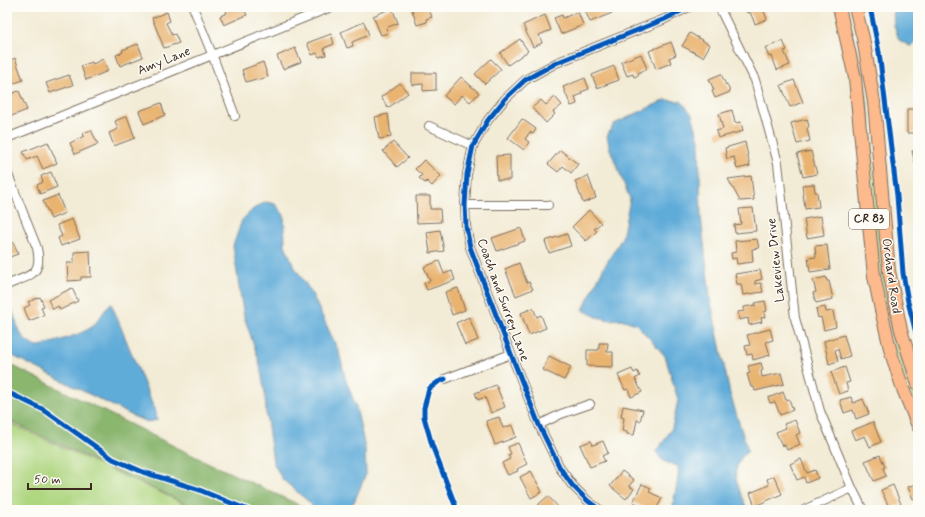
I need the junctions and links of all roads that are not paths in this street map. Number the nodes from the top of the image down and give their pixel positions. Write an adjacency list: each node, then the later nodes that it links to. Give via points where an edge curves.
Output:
1 (193, 7): 7 (street)
2 (331, 7): 7 (street, Amy Lane)
3 (689, 7): 11 (street, Coach and Surrey Lane, via 556,63 525,80 488,120)
4 (719, 7): 22 (street, Lakeview Drive, via 758,88 778,163 794,318 820,411)
5 (839, 7): 21 (main road, Orchard Road / CR 83, via 855,78 874,276 891,353)
6 (855, 7): 18 (main road, Orchard Road / CR 83, via 874,102 889,271 901,330)
7 (212, 54): 8 (street); 10 (street, Amy Lane)
8 (235, 116)
9 (429, 126): 11 (street)
10 (7, 138)
11 (473, 146): 13 (street, Coach and Surrey Lane, via 467,174)
12 (7, 172): 15 (street, via 40,260 32,274)
13 (465, 205): 14 (street); 16 (street, Coach and Surrey Lane, via 470,247)
14 (548, 205)
15 (7, 285)
16 (511, 354): 17 (street); 20 (street, Coach and Surrey Lane)
17 (445, 379)
18 (918, 384)
19 (590, 404): 20 (street)
20 (539, 425): 23 (street, Coach and Surrey Lane, via 564,474 572,485)
21 (918, 426)
22 (852, 488): 24 (street); 25 (street, Lakeview Drive)
23 (600, 510)
24 (804, 510)
25 (863, 510)

